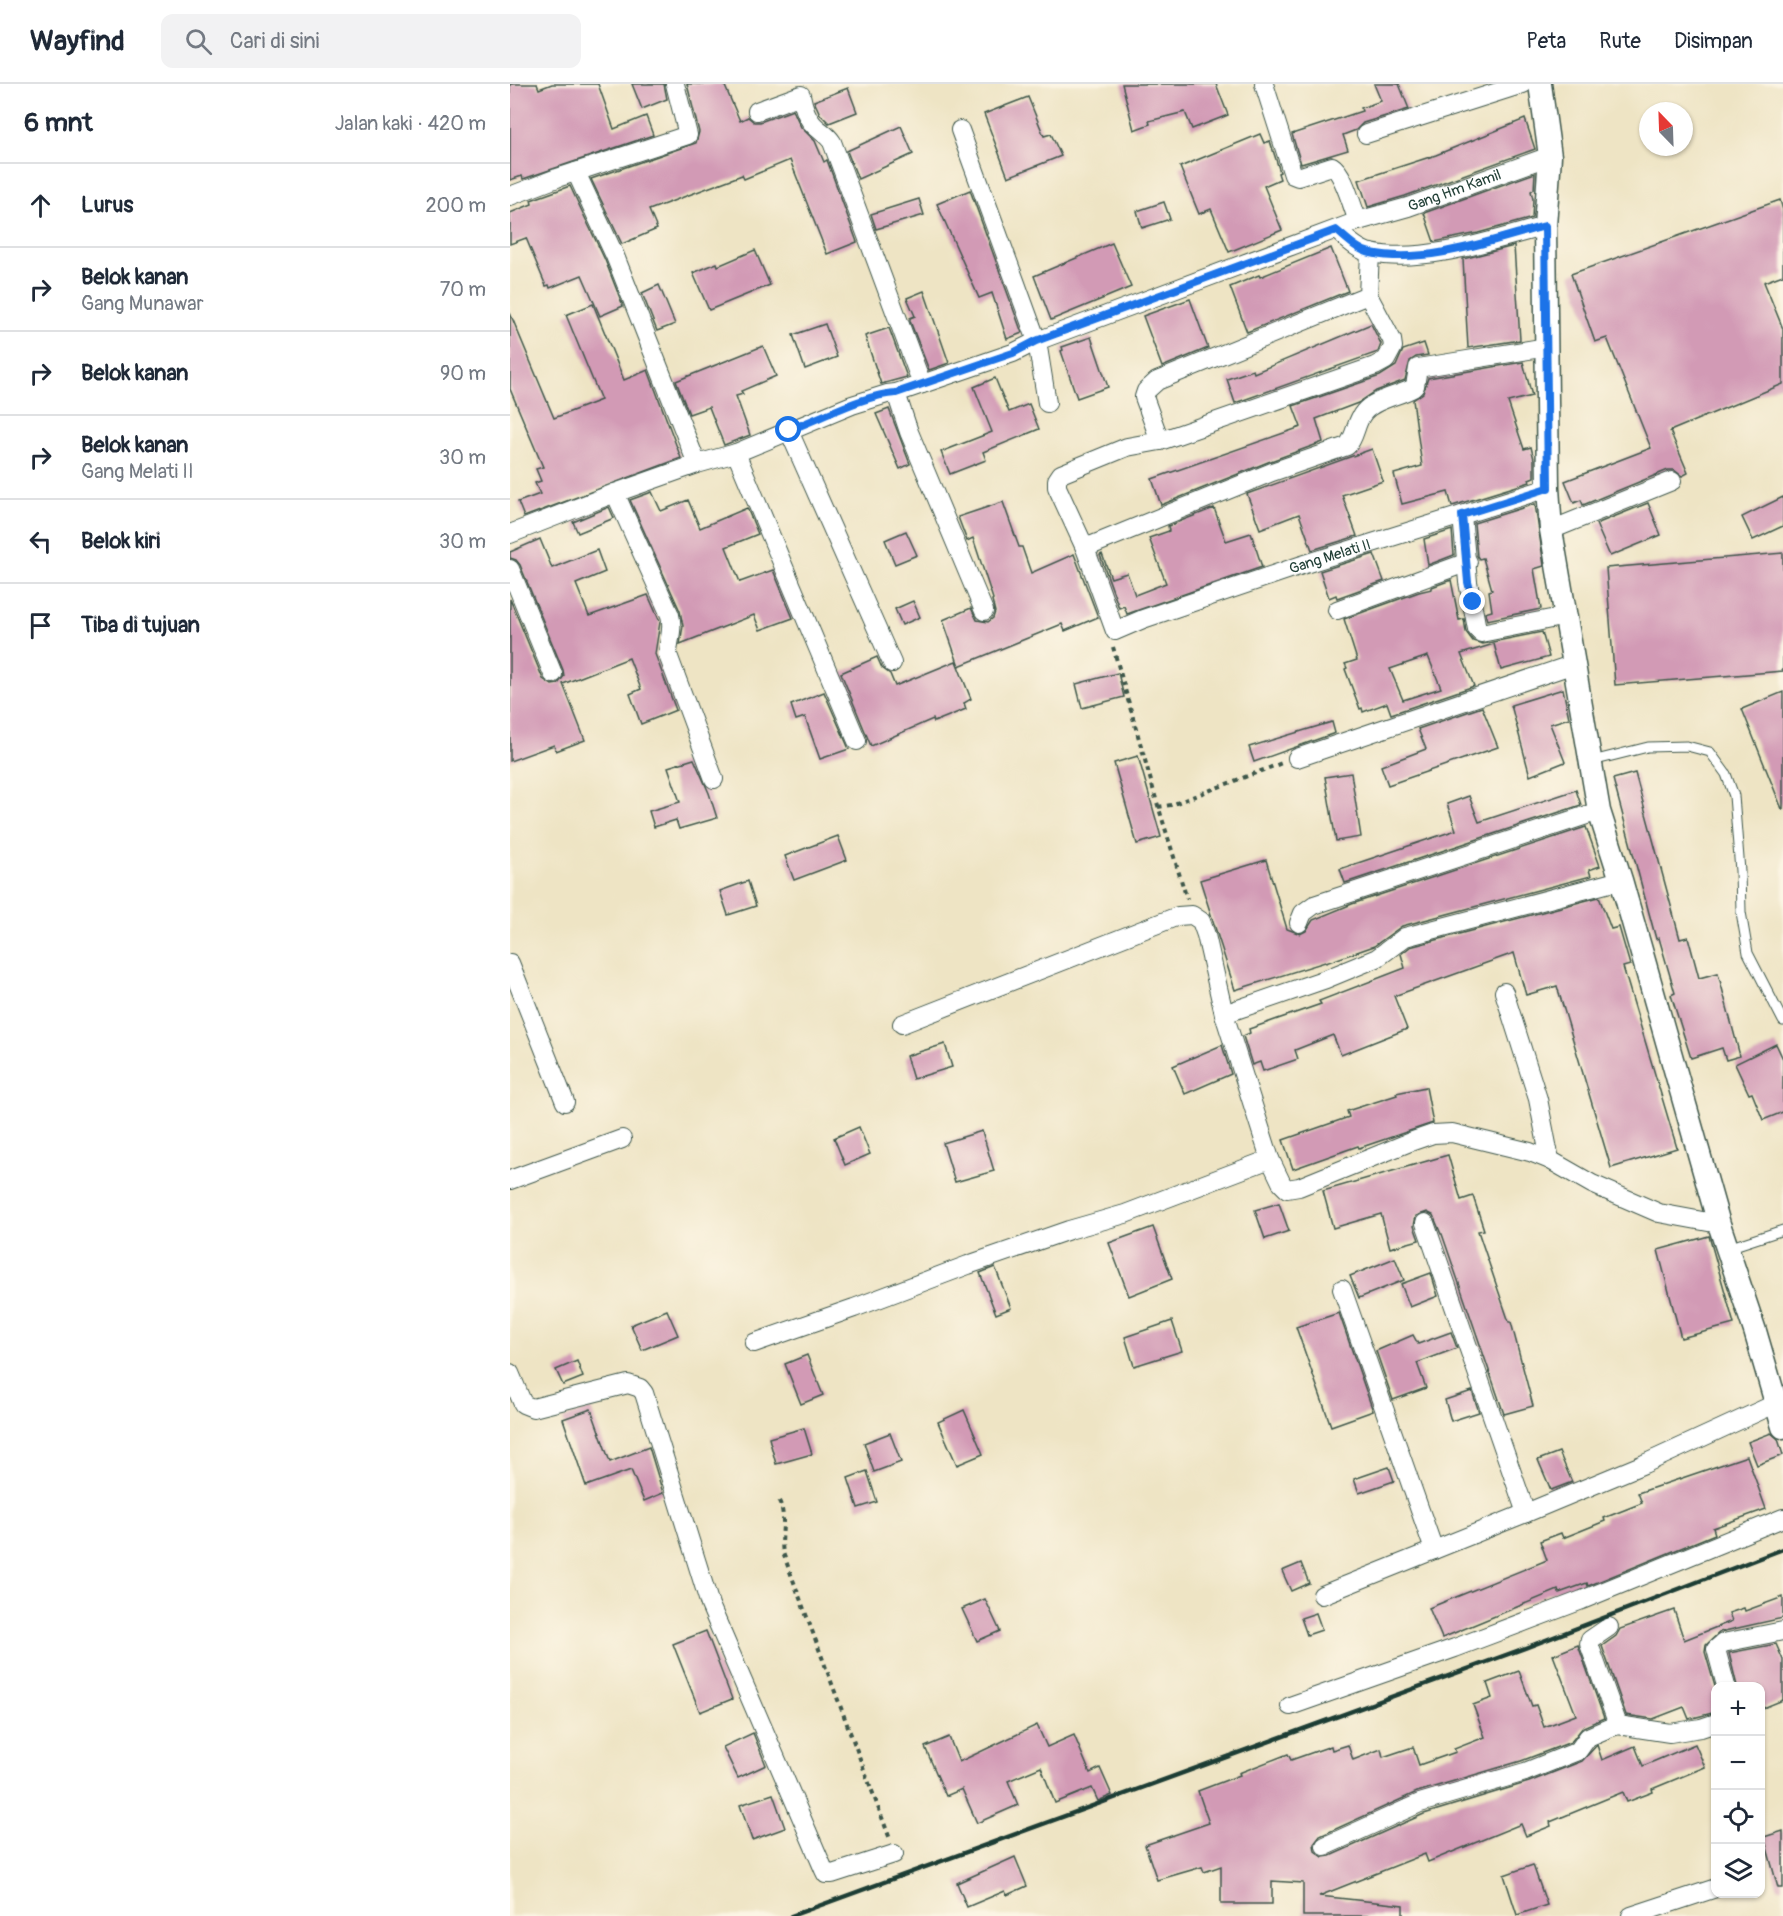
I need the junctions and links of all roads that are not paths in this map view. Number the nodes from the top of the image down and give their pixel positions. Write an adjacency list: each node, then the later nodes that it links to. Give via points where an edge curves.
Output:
1 (675, 84): 10 (street, via 688,135)
2 (1264, 84): 12 (street, via 1293,174 1298,177 1335,168)
3 (1524, 84): 8 (street)
4 (1540, 84): 9 (street)
5 (799, 90): 6 (street); 19 (street, via 812,124 826,134 837,152)
6 (756, 111)
7 (960, 130): 17 (street)
8 (1366, 134)
9 (1550, 156): 12 (street, Gang Hm Kamil); 13 (street)
10 (576, 172): 11 (street); 25 (street, via 615,255)
11 (510, 196)
12 (1358, 221): 14 (street, Gang Hm Kamil)
13 (1545, 226): 15 (street, via 1443,252); 18 (street)
14 (1336, 230): 15 (street); 17 (street, Gang Hm Kamil)
15 (1370, 253): 16 (street)
16 (1368, 295): 23 (street, via 1151,385 1144,397); 23 (street, via 1392,340 1386,360)
17 (1036, 341): 19 (street, Gang Hm Kamil, via 1013,353); 21 (street)
18 (1547, 347): 27 (street); 32 (street, via 1418,368 1416,386 1365,411 1347,446)
19 (922, 384): 20 (street, Gang Hm Kamil)
20 (896, 393): 22 (street, Gang Hm Kamil, via 852,405); 36 (street)
21 (1047, 402)
22 (789, 430): 24 (street, Gang Hm Kamil); 38 (street)
23 (1160, 441): 32 (street, via 1127,447 1061,474 1057,487)
24 (736, 453): 25 (street, Gang Hm Kamil); 41 (street)
25 (697, 464): 28 (street, Gang Hm Kamil)
26 (1672, 481): 30 (street)
27 (1548, 488): 29 (street, Gang Melati II); 30 (street)
28 (615, 493): 31 (street, Gang Hm Kamil); 44 (street, via 670,615 668,655)
29 (1462, 515): 32 (street, Gang Melati II, via 1302,565 1115,632); 33 (street)
30 (1551, 530): 37 (street)
31 (510, 534)
32 (1085, 548)
33 (1468, 562): 35 (street); 37 (street, via 1475,623 1481,633)
34 (510, 569): 40 (street)
35 (1337, 610)
36 (984, 611)
37 (1566, 616): 39 (street)
38 (892, 663)
39 (1574, 664): 42 (street); 43 (street)
40 (553, 674)
41 (856, 741)
42 (1297, 758)
43 (1589, 762): 45 (street); 52 (lane, via 1648,747 1687,746 1710,752 1716,759 1734,796 1741,912 1748,953)
44 (714, 779)
45 (1599, 811): 46 (street); 47 (street, via 1314,905 1303,913)
46 (1621, 880): 51 (street, via 1405,937 1366,962); 60 (street)
47 (1299, 923)
48 (510, 963): 50 (street)
49 (1504, 992): 57 (street, via 1538,1099)
50 (516, 993): 54 (street)
51 (1224, 1014): 53 (street, via 1206,935 1201,921 1192,915 1178,916); 56 (street)
52 (1783, 1021)
53 (902, 1024)
54 (565, 1102)
55 (622, 1139): 58 (street)
56 (1270, 1159): 57 (street, via 1287,1189 1433,1134 1473,1137); 64 (street, via 1125,1214 1069,1230)
57 (1550, 1160): 60 (street, via 1592,1184 1659,1213)
58 (510, 1180)
59 (1425, 1223): 68 (street)
60 (1719, 1224): 62 (street)
61 (1783, 1230): 62 (lane)
62 (1728, 1248): 66 (street)
63 (1342, 1289): 70 (street)
64 (754, 1342)
65 (510, 1373): 79 (street, via 523,1404 533,1408 628,1384 644,1393 710,1605 826,1874)
66 (1777, 1403): 67 (street); 68 (street)
67 (1783, 1427)
68 (1526, 1513): 70 (street)
69 (1783, 1518): 75 (street, via 1572,1604)
70 (1434, 1550): 71 (street)
71 (1322, 1595)
72 (1609, 1627): 77 (street, via 1589,1644)
73 (1783, 1630): 74 (street, via 1723,1643 1716,1649)
74 (1725, 1682)
75 (1290, 1706)
76 (1711, 1724): 77 (street, via 1670,1733)
77 (1618, 1725): 78 (street, via 1588,1737 1578,1751 1525,1772 1420,1803)
78 (1325, 1846)
79 (894, 1854)
80 (1711, 1890): 81 (street)
81 (1631, 1916)

